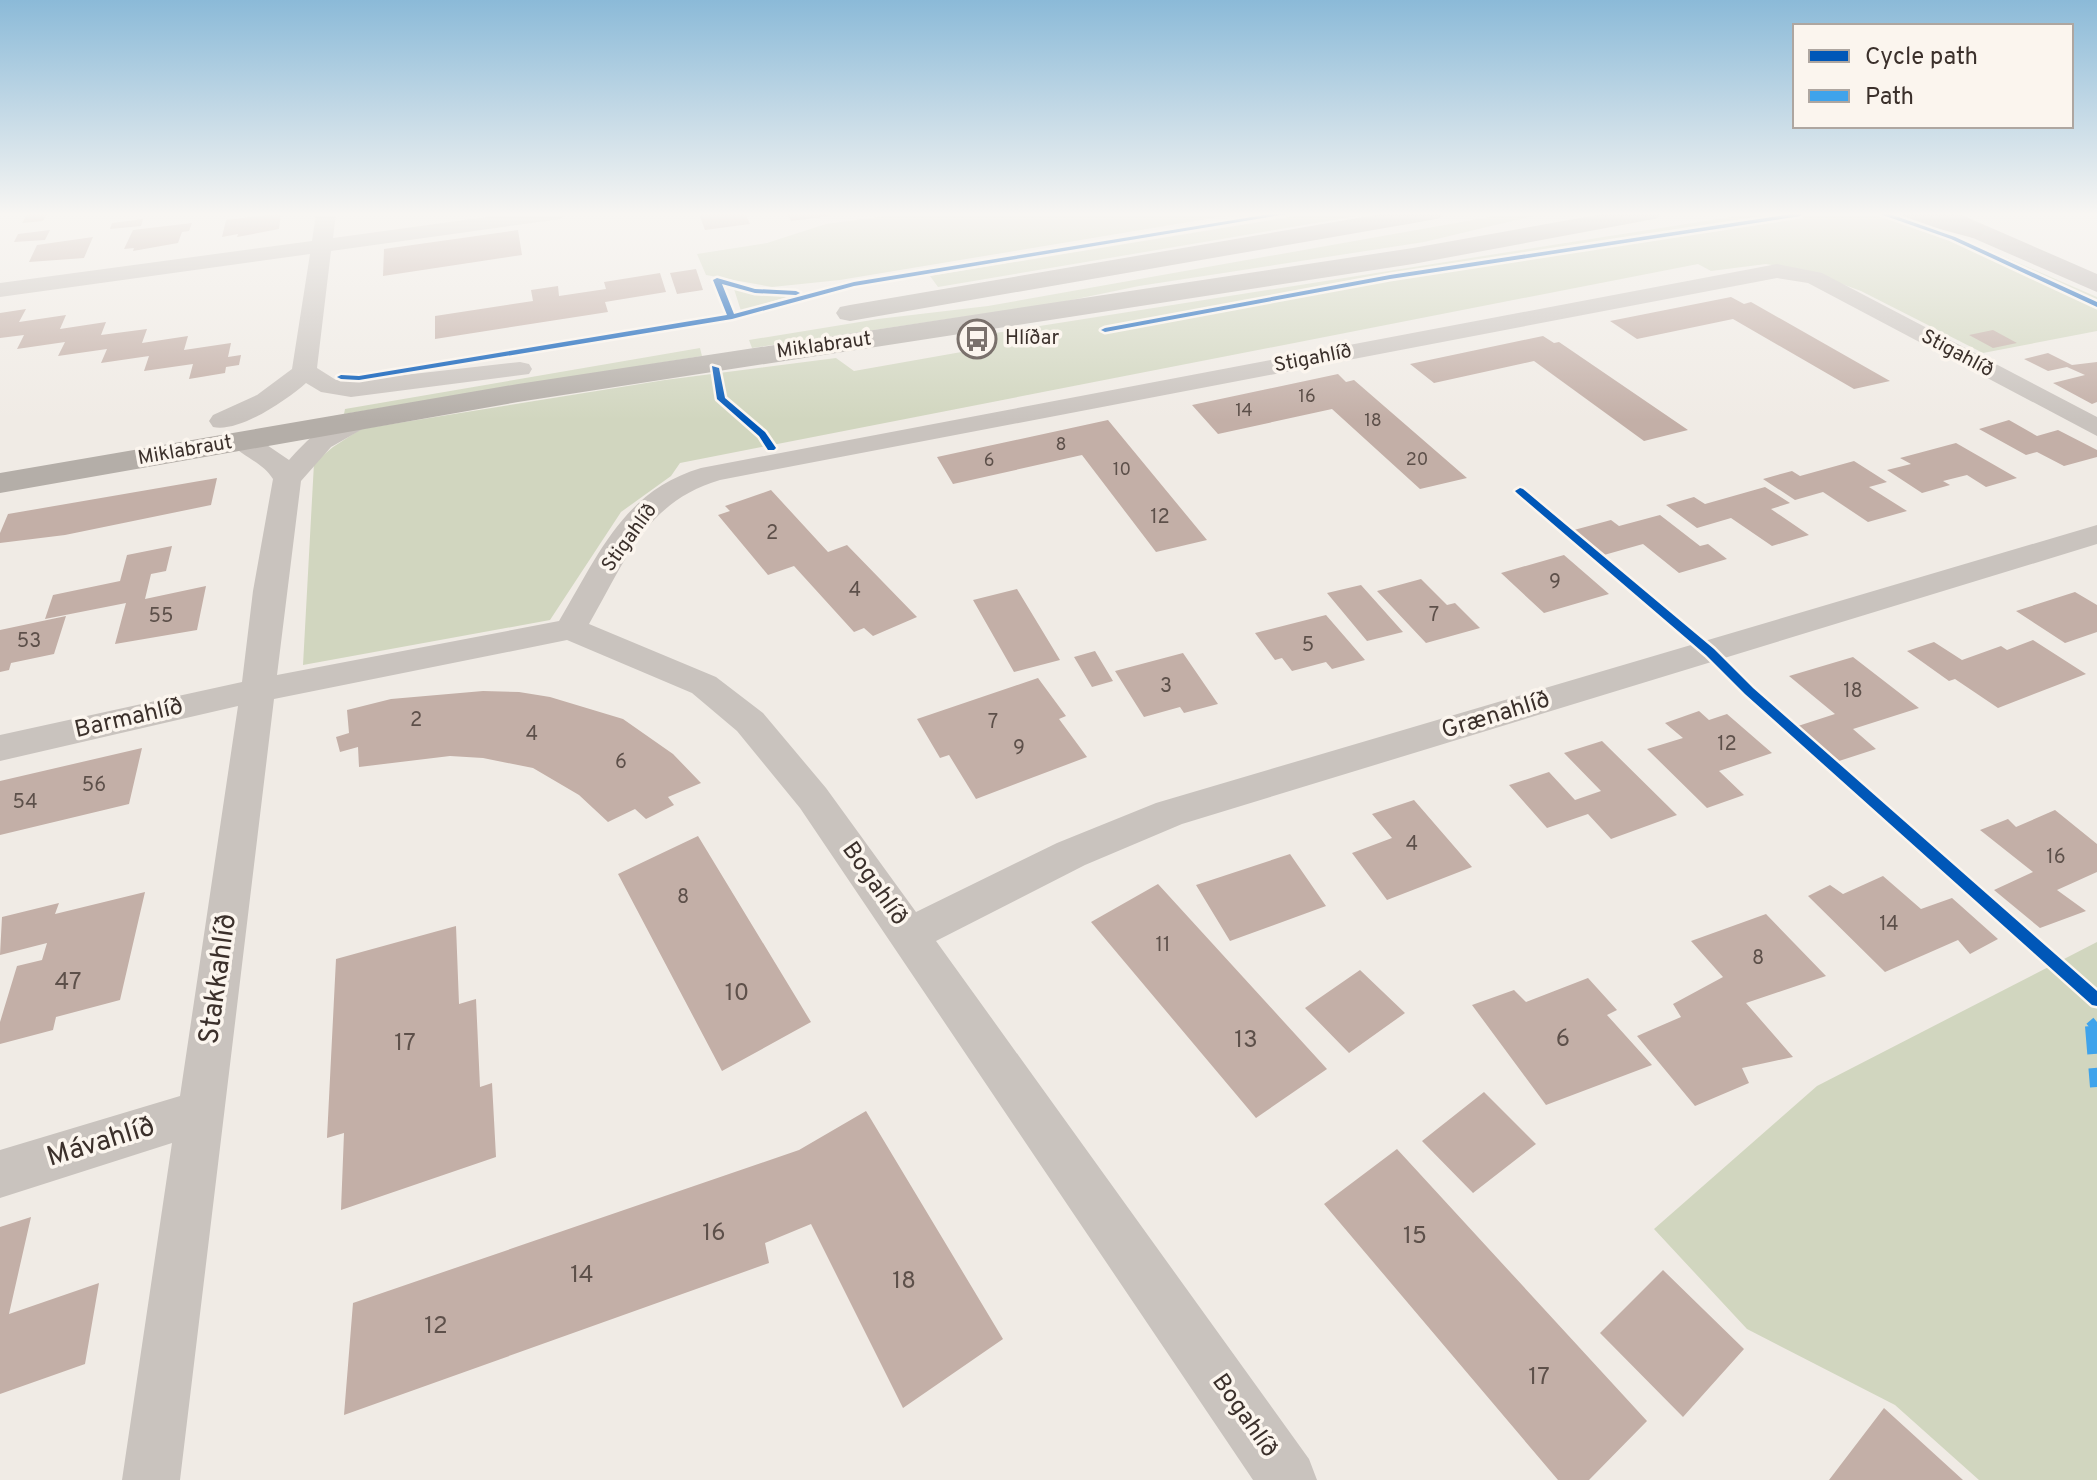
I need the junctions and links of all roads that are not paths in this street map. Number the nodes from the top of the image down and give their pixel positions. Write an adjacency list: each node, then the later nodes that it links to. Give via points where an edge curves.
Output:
1 (58, 282): 7 (street)
2 (317, 282): 9 (street)
3 (1028, 282): 8 (highway, Miklabraut)
4 (1241, 282): 10 (highway, Miklabraut)
5 (1718, 282): 17 (street, Stigahlíð, via 704,476 672,488 650,504)
6 (1822, 282): 11 (street, Stigahlíð)
7 (0, 290)
8 (520, 369): 9 (street, via 351,389 330,387); 12 (highway, Miklabraut)
9 (304, 371): 12 (street)
10 (357, 421): 12 (highway, Miklabraut); 14 (street, via 321,441)
11 (2097, 428)
12 (232, 431): 13 (highway, Miklabraut); 14 (street, via 270,457); 15 (highway, Miklabraut)
13 (0, 458)
14 (287, 479): 18 (street, Stakkahlíð)
15 (0, 483)
16 (2097, 534): 20 (street, Grænahlíð, via 1170,813 1045,864)
17 (570, 629): 18 (street); 20 (street, Bogahlíð, via 704,685 750,722 813,798)
18 (258, 690): 19 (street, Barmahlíð); 21 (street, Stakkahlíð)
19 (0, 748)
20 (910, 935): 24 (street, Bogahlíð)
21 (201, 1112): 22 (street, Mávahlíð); 23 (street, Stakkahlíð)
22 (0, 1174)
23 (151, 1480)
24 (1288, 1480)

